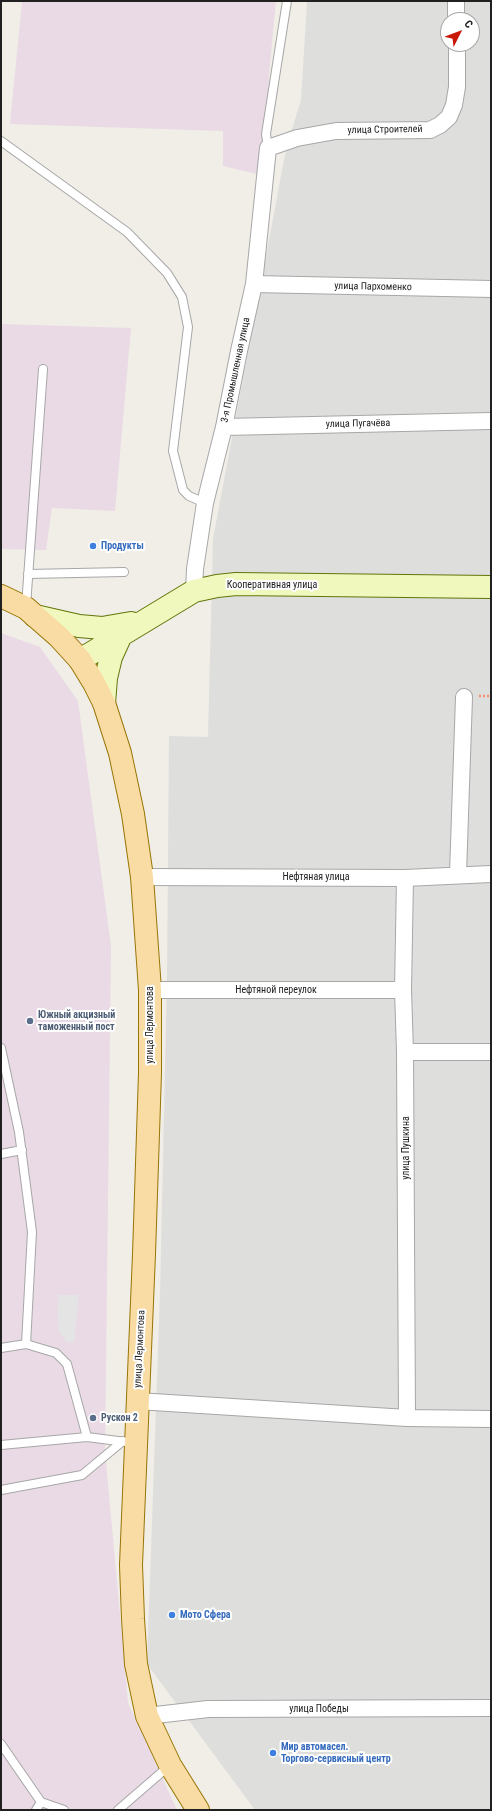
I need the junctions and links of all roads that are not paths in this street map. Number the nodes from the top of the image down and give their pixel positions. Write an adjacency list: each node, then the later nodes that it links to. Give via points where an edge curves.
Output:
1 (287, 1): 6 (lane, via 266,134)
2 (456, 1): 3 (street)
3 (456, 12)
4 (457, 52): 6 (street, улица Строителей, via 454,105 449,117 440,125 430,130 336,131 297,138)
5 (1, 141): 12 (lane, via 128,232 167,272 182,297 188,327 173,451 183,490 189,496)
6 (268, 148): 7 (street, 3-я Промышленная улица)
7 (254, 284): 8 (street, улица Пархоменко); 11 (street, 3-я Промышленная улица)
8 (491, 289)
9 (43, 369): 14 (lane)
10 (491, 422): 11 (street, улица Пугачёва)
11 (224, 427): 12 (street, 3-я Промышленная улица)
12 (205, 503): 16 (street, 3-я Промышленная улица)
13 (124, 572): 14 (lane)
14 (28, 574): 18 (lane)
15 (491, 587): 16 (street, Кооперативная улица, via 236,584)
16 (194, 591): 19 (street, Кооперативная улица)
17 (1, 596): 18 (main road)
18 (31, 612): 19 (street, via 79,626 102,628); 21 (main road)
19 (140, 622): 20 (street, Кооперативная улица)
20 (121, 635): 21 (street, Кооперативная улица); 23 (street, via 111,657)
21 (80, 660): 23 (main road, улица Лермонтова)
22 (464, 697): 24 (street)
23 (104, 703): 26 (main road, улица Лермонтова, via 122,760)
24 (458, 874): 25 (street, Нефтяная улица); 27 (street, Нефтяная улица)
25 (491, 874)
26 (142, 877): 27 (street, Нефтяная улица); 28 (main road, улица Лермонтова)
27 (405, 878): 29 (street, улица Пушкина)
28 (150, 990): 29 (street, Нефтяной переулок); 37 (main road, улица Лермонтова, via 150,1072)
29 (403, 990): 31 (street, улица Пушкина)
30 (1, 1048): 33 (lane)
31 (405, 1052): 32 (street); 38 (street, улица Пушкина)
32 (491, 1052)
33 (22, 1150): 34 (lane); 35 (lane, via 32,1232)
34 (1, 1154)
35 (26, 1344): 36 (lane); 40 (lane, via 56,1353 67,1364)
36 (1, 1348)
37 (137, 1401): 38 (street, улица Лермонтова); 41 (main road, улица Лермонтова)
38 (407, 1418): 39 (street, улица Лермонтова)
39 (491, 1419)
40 (87, 1437): 41 (lane); 42 (lane)
41 (129, 1442): 43 (lane, via 82,1475); 45 (main road, улица Лермонтова, via 133,1619 136,1664)
42 (1, 1445)
43 (1, 1490)
44 (491, 1708): 45 (street, улица Победы, via 208,1709)
45 (147, 1716): 47 (main road, улица Лермонтова)
46 (1, 1744): 48 (lane)
47 (170, 1766): 51 (lane); 52 (main road, улица Лермонтова)
48 (40, 1802): 49 (lane); 50 (lane)
49 (36, 1810)
50 (64, 1810)
51 (118, 1810)
52 (198, 1810)

